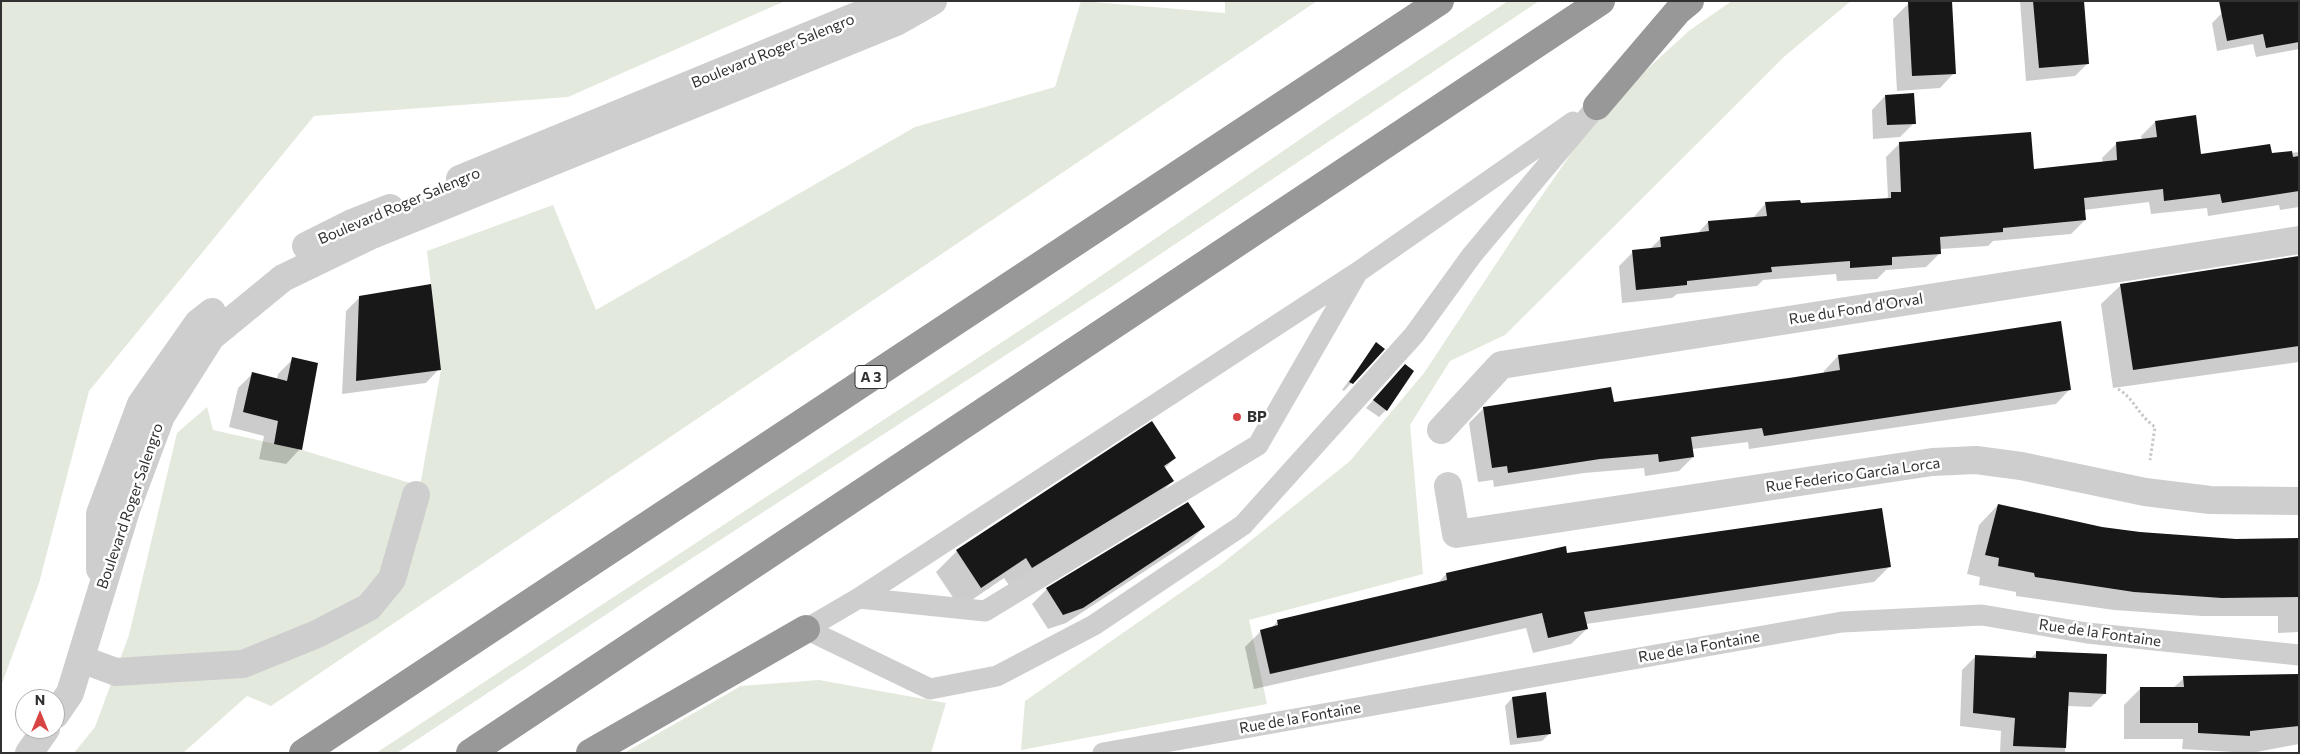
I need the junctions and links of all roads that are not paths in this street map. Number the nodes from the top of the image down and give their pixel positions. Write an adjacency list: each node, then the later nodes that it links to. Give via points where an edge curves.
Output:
1 (1440, 1): 19 (highway, A 3)
2 (1601, 1): 20 (highway)
3 (1690, 1): 5 (highway, via 1678,10)
4 (909, 4): 15 (street, Boulevard Roger Salengro, via 896,22 372,235 283,278 210,337 161,416 127,507)
5 (1597, 106): 7 (lane); 13 (lane, via 1472,255 1414,334 1243,525 1094,625 997,676 930,689)
6 (2299, 240): 8 (street, Rue du Fond d'Orval, via 1501,365)
7 (1358, 272): 12 (lane); 12 (lane, via 1258,445 985,611)
8 (1441, 430)
9 (1448, 486): 11 (street, Rue Federico Garcia Lorca, via 1456,534 1932,462 1976,460 2145,492 2210,500)
10 (416, 495): 15 (street, via 392,579 369,607 317,634 243,664 116,672)
11 (2299, 501)
12 (859, 598): 13 (lane)
13 (806, 629): 21 (highway)
14 (2299, 655): 22 (lane, Rue de la Fontaine, via 2087,634 1982,615 1842,622)
15 (80, 658): 16 (street, Boulevard Roger Salengro)
16 (65, 700)
17 (39, 739): 18 (street)
18 (29, 753)
19 (302, 753)
20 (470, 753)
21 (590, 753)
22 (1102, 753)

